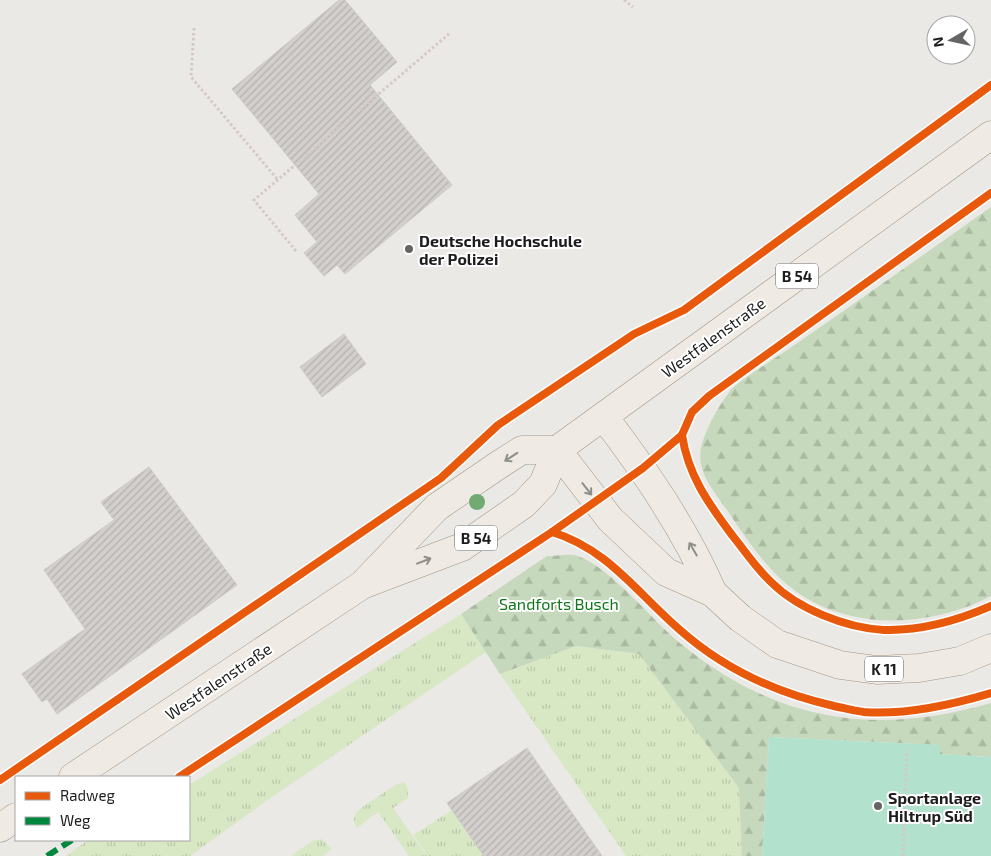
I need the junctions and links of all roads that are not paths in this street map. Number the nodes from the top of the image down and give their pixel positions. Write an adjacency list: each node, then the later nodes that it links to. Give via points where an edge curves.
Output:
1 (991, 136): 2 (main road, Westfalenstraße / B 54)
2 (604, 417): 3 (main road, Westfalenstraße / B 54); 5 (main road, K 11, one-way to 2, via 696,553 643,468)
3 (557, 450): 4 (main road, Westfalenstraße / B 54, one-way to 4, via 522,450 437,507); 4 (main road, Westfalenstraße / B 54, one-way to 3, via 470,542 530,498 543,484); 5 (main road, K 11, one-way to 5, via 610,518 666,572)
4 (362, 584): 7 (main road, Westfalenstraße / B 54)
5 (713, 593): 6 (main road, K 11, via 740,618 777,644 840,665 877,670 919,668 960,661)
6 (991, 648)
7 (74, 776)
8 (15, 817): 9 (main road)
9 (0, 828)

